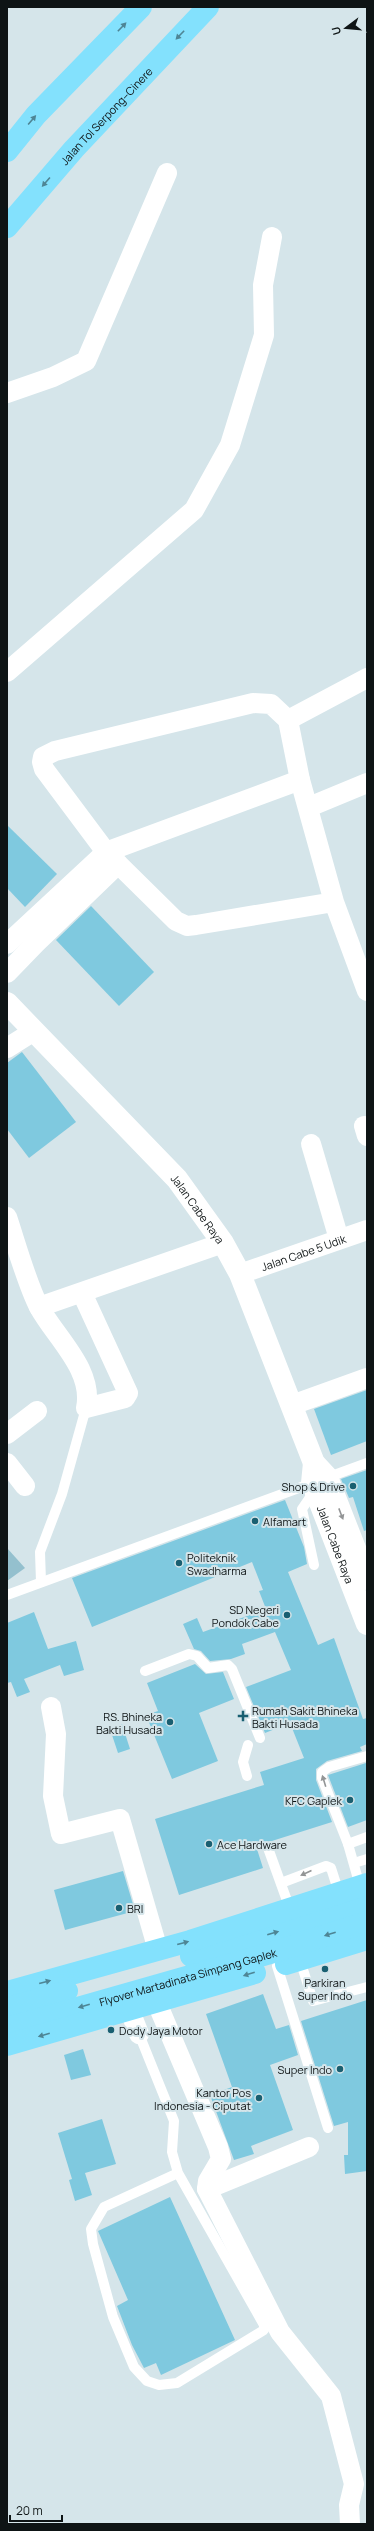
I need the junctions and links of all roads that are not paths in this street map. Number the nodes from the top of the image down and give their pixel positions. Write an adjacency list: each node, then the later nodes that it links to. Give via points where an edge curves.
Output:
1 (141, 7): 3 (highway, one-way to 1, via 36,115)
2 (208, 7): 5 (highway, Jalan Tol Serpong–Cinere, one-way to 5, via 74,150)
3 (7, 150)
4 (167, 173): 7 (street, via 86,361 54,377)
5 (7, 227)
6 (272, 237): 8 (street, via 263,285 264,335 230,445 194,510)
7 (7, 393)
8 (7, 672)
9 (367, 678): 10 (street)
10 (288, 720): 11 (street); 14 (street, via 272,704 253,703 55,750 44,757 44,768)
11 (300, 780): 13 (street); 14 (street)
12 (367, 783): 13 (street)
13 (309, 807): 15 (street)
14 (112, 858): 15 (street, via 176,921 187,926); 16 (street); 18 (street)
15 (334, 902): 17 (street)
16 (7, 944)
17 (359, 949): 19 (street)
18 (7, 973)
19 (367, 991)
20 (7, 1003): 21 (main road, Jalan Cabe Raya)
21 (34, 1031): 22 (street); 27 (main road, Jalan Cabe Raya, via 177,1180)
22 (7, 1048)
23 (311, 1144): 26 (street)
24 (7, 1217): 30 (street)
25 (367, 1230): 26 (street, Jalan Cabe 5 Udik)
26 (339, 1239): 28 (street, Jalan Cabe 5 Udik)
27 (222, 1243): 28 (main road, Jalan Cabe Raya); 29 (street)
28 (240, 1274): 32 (main road, Jalan Cabe Raya)
29 (82, 1293): 30 (street); 33 (street, via 128,1393 125,1398)
30 (39, 1306): 33 (street, via 84,1376 88,1396)
31 (367, 1378): 32 (street)
32 (292, 1405): 38 (main road, Jalan Cabe Raya)
33 (86, 1408): 42 (lane, via 62,1494 40,1552)
34 (37, 1411): 35 (street)
35 (7, 1434)
36 (7, 1463): 39 (street)
37 (367, 1463): 38 (lane)
38 (317, 1478): 40 (lane, via 302,1509); 41 (main road, Jalan Cabe Raya, one-way to 41); 42 (lane); 44 (main road, Jalan Cabe Raya)
39 (26, 1486)
40 (314, 1565)
41 (367, 1579)
42 (41, 1582): 43 (lane)
43 (7, 1595)
44 (367, 1624)
45 (145, 1671): 47 (lane, via 189,1654 198,1656 208,1668 228,1665 232,1669)
46 (51, 1707): 62 (street, via 56,1734 53,1796 61,1834 120,1819)
47 (260, 1738)
48 (248, 1745): 50 (lane, via 243,1762)
49 (367, 1756): 52 (lane, one-way to 49, via 322,1778 322,1772 329,1767)
50 (247, 1776)
51 (367, 1837): 52 (lane)
52 (348, 1844): 55 (lane)
53 (268, 1848): 56 (lane)
54 (367, 1859): 55 (lane)
55 (354, 1863): 57 (lane)
56 (281, 1883): 58 (lane, one-way to 56, via 331,1868 326,1866 320,1866); 59 (lane)
57 (365, 1892): 58 (highway); 68 (highway, Flyover Martadinata Simpang Gaplek, one-way to 57)
58 (339, 1893): 59 (highway)
59 (290, 1909): 62 (highway, one-way to 59)
60 (367, 1922): 70 (highway, Flyover Martadinata Simpang Gaplek, one-way to 70, via 274,1952)
61 (367, 1939): 63 (highway)
62 (158, 1950): 66 (highway, one-way to 62)
63 (300, 1960): 64 (highway); 65 (lane, via 313,2002)
64 (277, 1966): 67 (highway, one-way to 67); 73 (lane)
65 (367, 1987)
66 (7, 1992)
67 (157, 2003): 69 (highway); 76 (street, via 221,2158 208,2181)
68 (7, 2008)
69 (130, 2011): 71 (street); 72 (highway, one-way to 72)
70 (7, 2028)
71 (139, 2034): 75 (lane, via 174,2121 172,2152)
72 (7, 2045)
73 (328, 2128)
74 (309, 2147): 76 (street)
75 (178, 2174): 75 (lane, via 264,2325 264,2330 177,2382 159,2385 147,2381 134,2367 113,2317 91,2229 104,2207)
76 (207, 2189): 77 (street, via 280,2332 331,2396 354,2484 349,2505)
77 (350, 2524)

